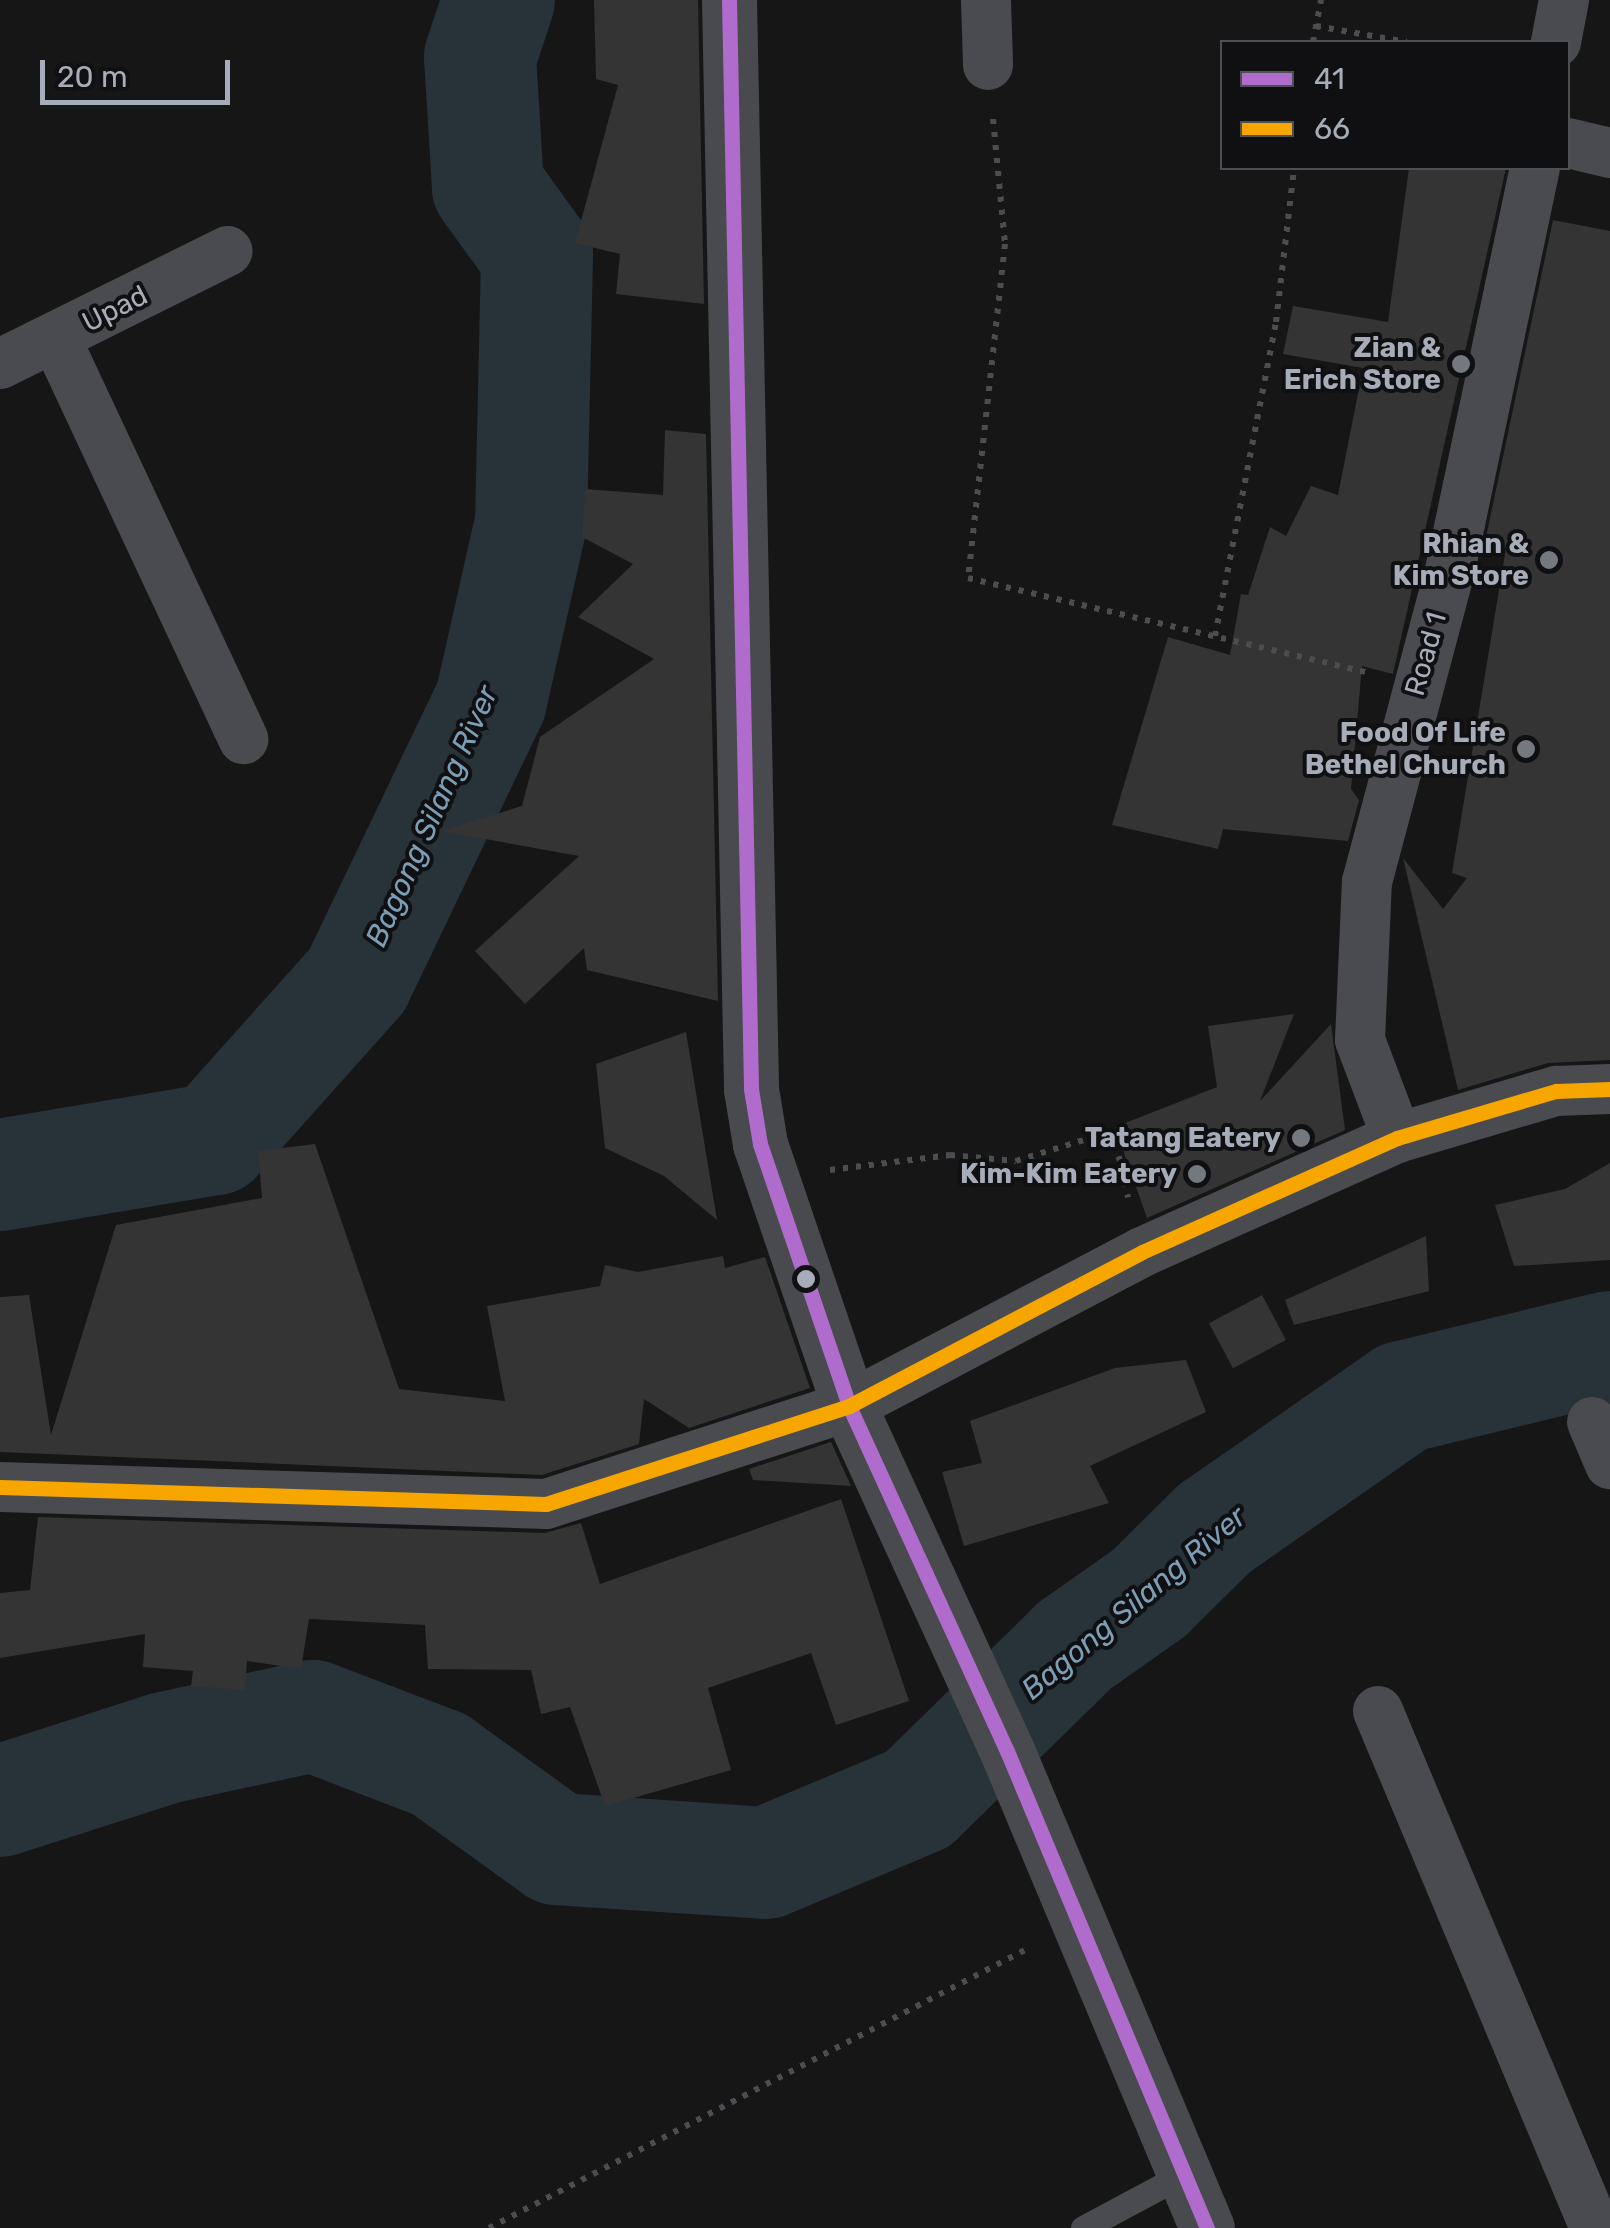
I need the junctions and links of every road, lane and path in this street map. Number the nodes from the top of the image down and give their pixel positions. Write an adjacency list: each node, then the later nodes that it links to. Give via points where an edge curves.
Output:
1 (730, 0): 23 (main road, via 751,1089)
2 (986, 0): 9 (street)
3 (1321, 0): 5 (path)
4 (1564, 0): 8 (street)
5 (1316, 26): 6 (path); 7 (path)
6 (1313, 40)
7 (1395, 40)
8 (1556, 40)
9 (988, 65): 17 (path, via 1005,244 968,578)
10 (1570, 143): 11 (street)
11 (1610, 153)
12 (1294, 170): 17 (path, via 1276,322)
13 (1536, 170): 18 (street, Road 1, via 1451,566)
14 (228, 251): 15 (street, Upad)
15 (56, 339): 16 (street, Upad); 19 (street)
16 (0, 364)
17 (1215, 636): 18 (path)
18 (1415, 689): 22 (street, Road 1, via 1368,882 1360,1040)
19 (243, 739)
20 (1610, 1089): 22 (street, via 1556,1091)
21 (1114, 1131): 23 (path, via 1016,1162 896,1158)
22 (1397, 1138): 24 (street, via 1142,1252)
23 (771, 1182): 24 (main road)
24 (848, 1406): 25 (street, via 546,1504); 28 (main road, via 1007,1751)
25 (0, 1488)
26 (1378, 1711): 32 (street)
27 (1020, 1952): 29 (path)
28 (1184, 2174): 30 (lane); 31 (main road)
29 (489, 2228)
30 (1083, 2228)
31 (1207, 2228)
32 (1595, 2228)

